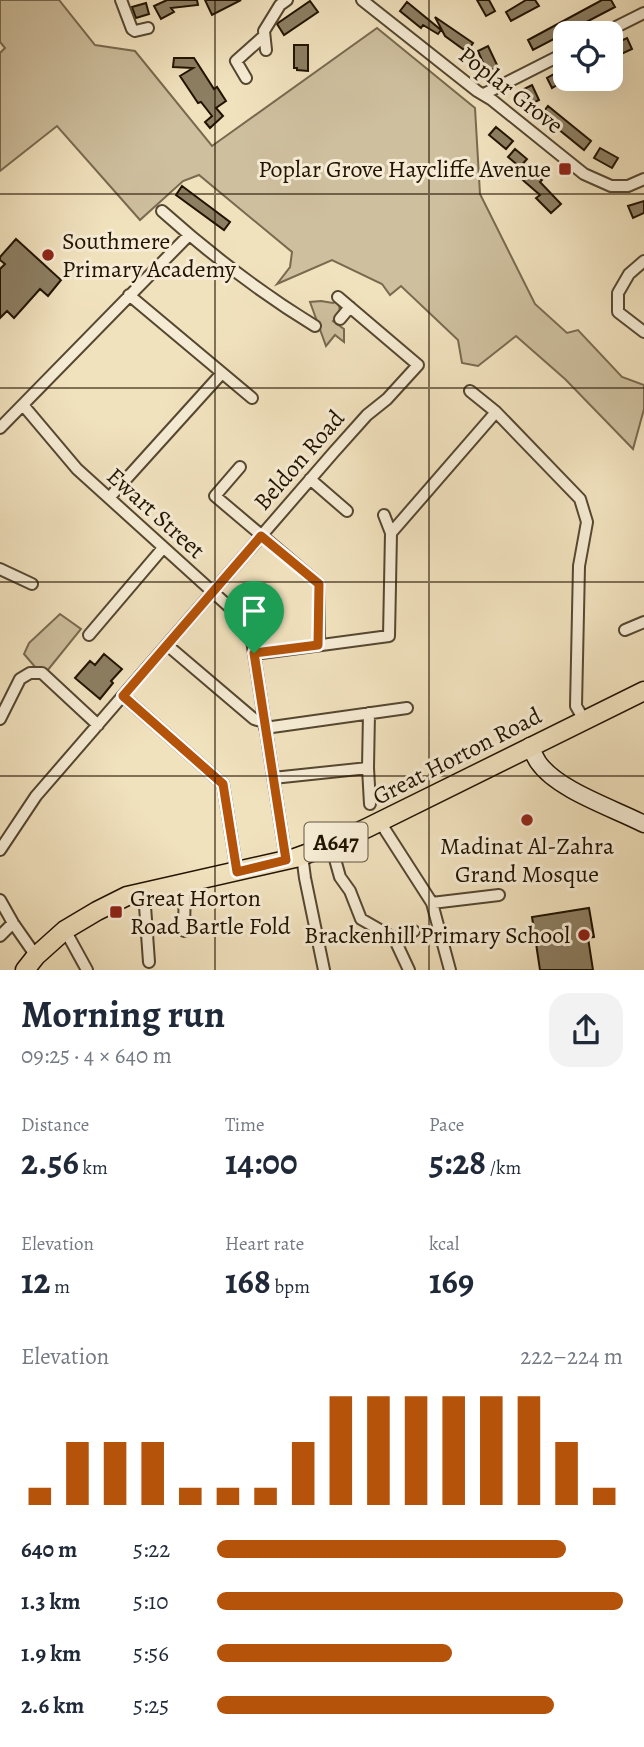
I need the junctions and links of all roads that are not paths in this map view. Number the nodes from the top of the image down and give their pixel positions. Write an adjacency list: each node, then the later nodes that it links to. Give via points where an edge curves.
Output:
1 (121, 0): 8 (street, via 132,29)
2 (287, 0): 9 (street)
3 (362, 0): 5 (street, Poplar Grove)
4 (383, 0): 5 (street)
5 (374, 9): 13 (street, Poplar Grove)
6 (644, 13): 7 (street)
7 (623, 24)
8 (148, 28)
9 (264, 36): 10 (street); 12 (street, via 236,61)
10 (266, 50)
11 (553, 59): 13 (street)
12 (246, 78)
13 (484, 94): 14 (street, Poplar Grove, via 584,174 611,186 628,186)
14 (644, 179)
15 (162, 211): 16 (street)
16 (189, 234): 18 (street); 22 (street)
17 (644, 261): 23 (street, via 618,293 618,312)
18 (129, 295): 24 (street); 27 (street)
19 (338, 297): 20 (street, Beldon Road)
20 (350, 307): 21 (street); 31 (street, Beldon Road, via 418,365)
21 (340, 319)
22 (315, 326)
23 (644, 332)
24 (222, 373): 26 (street); 32 (street)
25 (470, 391): 28 (street)
26 (252, 398)
27 (23, 405): 29 (street); 32 (street, Ewart Street, via 76,469)
28 (496, 412): 35 (street); 52 (street, via 580,499 587,522 579,566 576,706)
29 (0, 428)
30 (240, 467): 36 (street, via 215,496)
31 (310, 480): 33 (street); 36 (street, Beldon Road)
32 (109, 498): 37 (street, Ewart Street)
33 (347, 511)
34 (384, 515): 35 (street)
35 (391, 533): 45 (street, via 389,636)
36 (261, 536): 40 (street, Beldon Road); 45 (street, via 319,584)
37 (163, 548): 40 (street, Ewart Street); 43 (street)
38 (0, 569): 39 (street)
39 (32, 584)
40 (212, 592): 44 (street, Beldon Road); 46 (street, Ewart Street, via 246,622)
41 (644, 622): 42 (street)
42 (625, 630)
43 (89, 635)
44 (167, 645): 47 (street, Beldon Road); 54 (street)
45 (318, 645): 46 (street)
46 (254, 653): 54 (street, Ewart Street)
47 (123, 696): 53 (street, Beldon Road); 63 (street, via 223,784)
48 (642, 697): 52 (main road, Great Horton Road / A647)
49 (407, 708): 50 (street)
50 (369, 713): 54 (street); 56 (street)
51 (0, 719): 53 (street, via 20,679 42,673)
52 (584, 720): 55 (main road, Great Horton Road / A647)
53 (98, 724): 61 (street, Beldon Road, via 36,796)
54 (265, 725): 57 (street, Ewart Street)
55 (530, 746): 58 (main road, Great Horton Road / A647); 59 (street, via 550,776)
56 (368, 768): 57 (street); 58 (street)
57 (273, 778): 62 (street, Ewart Street)
58 (373, 817): 60 (main road, Great Horton Road / A647); 68 (street)
59 (644, 824)
60 (331, 845): 62 (main road, Great Horton Road / A647); 74 (street, via 340,877 351,891 361,919)
61 (0, 850)
62 (294, 858): 63 (main road, Great Horton Road / A647); 78 (street, Ewart Street, via 305,878)
63 (237, 872): 64 (main road, Great Horton Road / A647)
64 (185, 882): 65 (main road, Great Horton Road / A647); 71 (street)
65 (144, 892): 70 (main road, Great Horton Road / A647, via 127,896); 75 (street)
66 (499, 895): 68 (street)
67 (0, 900): 69 (street)
68 (432, 903): 80 (street)
69 (13, 923): 73 (street); 76 (street)
70 (65, 930): 76 (main road, Great Horton Road / A647); 77 (street)
71 (184, 930)
72 (414, 931): 74 (street)
73 (0, 936)
74 (394, 939): 79 (street)
75 (149, 962)
76 (31, 963)
77 (88, 970)
78 (324, 970)
79 (409, 970)
80 (450, 970)

